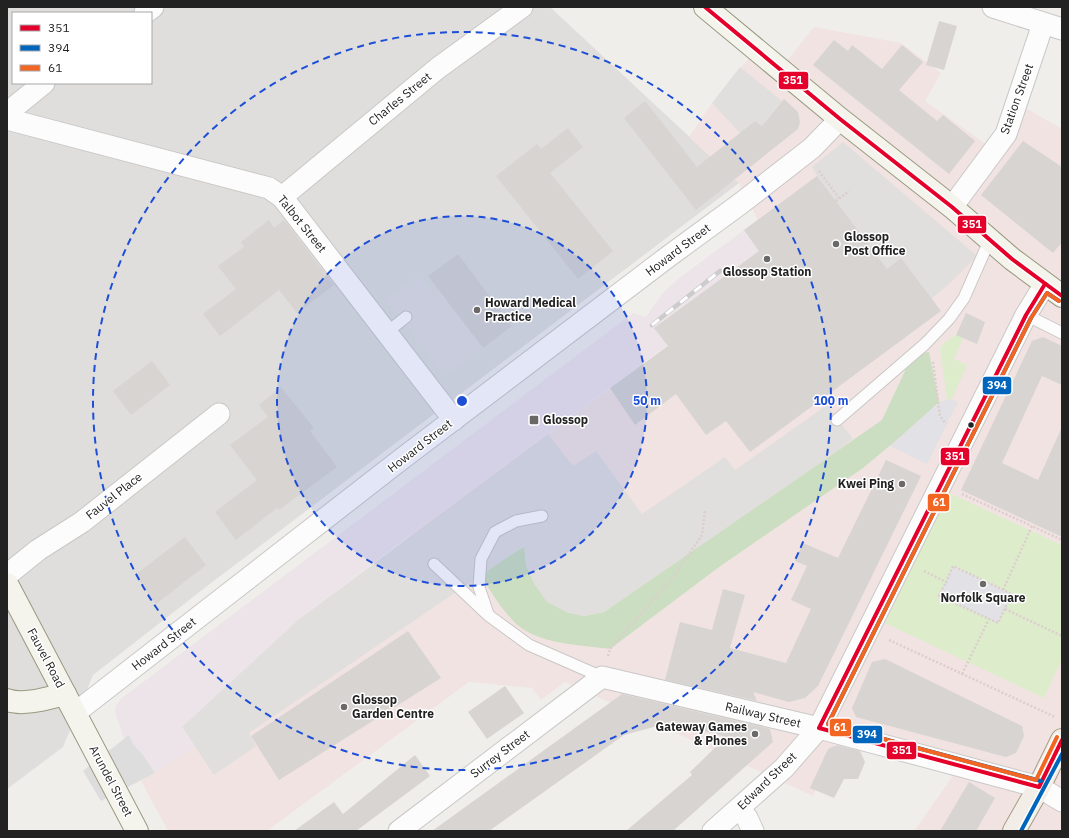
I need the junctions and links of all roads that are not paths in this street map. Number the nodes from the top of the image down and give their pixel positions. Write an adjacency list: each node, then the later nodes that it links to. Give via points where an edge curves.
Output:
1 (522, 7): 9 (street, Charles Street, via 438,68)
2 (705, 7): 8 (main road)
3 (993, 7): 4 (street)
4 (1052, 26): 10 (street, Station Street, via 1006,134)
5 (43, 84): 6 (street)
6 (7, 113)
7 (7, 119): 9 (street, Talbot Street, via 269,188)
8 (840, 119): 10 (main road); 18 (street, Howard Street, via 806,153)
9 (282, 197): 15 (street, Talbot Street)
10 (952, 207): 11 (main road)
11 (990, 239): 12 (main road); 19 (lane, via 964,298 949,318 925,344)
12 (1053, 290): 13 (street, Edward Street)
13 (1026, 315): 16 (lane); 29 (street, Edward Street)
14 (406, 317): 15 (lane)
15 (386, 333): 18 (street, Talbot Street)
16 (1062, 333)
17 (219, 414): 22 (street, Fauvel Place, via 82,522 38,550)
18 (454, 420): 28 (street, Howard Street)
19 (836, 420)
20 (542, 516): 24 (lane, via 516,521 495,532 484,552 479,587)
21 (434, 564): 24 (lane)
22 (7, 575)
23 (7, 584): 26 (main road, Fauvel Road)
24 (488, 615): 25 (lane, via 529,645)
25 (602, 677): 29 (street, Railway Street); 35 (street, Surrey Street)
26 (65, 694): 27 (main road, via 35,700); 28 (main road, Fauvel Road)
27 (7, 700)
28 (80, 722): 34 (main road, Arundel Street)
29 (819, 728): 31 (street, Railway Street); 33 (street, Edward Street, via 784,768)
30 (1062, 740): 31 (main road)
31 (1039, 787): 32 (street, Railway Street); 38 (main road)
32 (1062, 801)
33 (739, 809): 36 (street, Edward Street); 37 (street)
34 (137, 831)
35 (399, 831)
36 (713, 831)
37 (753, 831)
38 (1014, 831)

